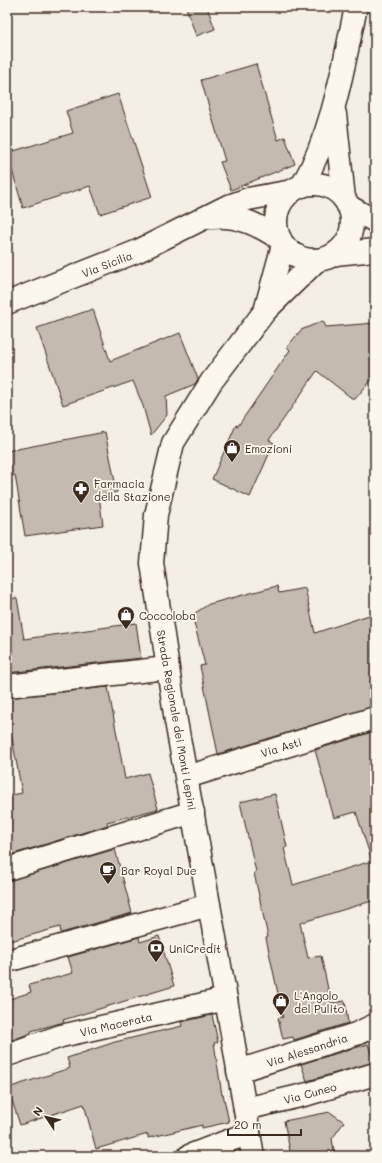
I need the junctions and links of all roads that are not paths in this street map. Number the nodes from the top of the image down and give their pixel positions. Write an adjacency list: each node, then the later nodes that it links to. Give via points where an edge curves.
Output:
1 (356, 7): 2 (street)
2 (334, 105): 3 (street, via 320,148); 4 (street)
3 (297, 188): 4 (street, via 322,185 334,190); 5 (street, Via Sicilia, via 248,199); 7 (street, via 284,198 276,218 276,229)
4 (346, 202): 6 (street); 9 (street, via 352,227 348,238)
5 (204, 218): 7 (street, Via Sicilia, via 239,218 261,226); 10 (street, Via Sicilia, via 138,252)
6 (375, 221)
7 (281, 242): 9 (street, via 298,257); 11 (street, Strada Regionale dei Monti Lepini)
8 (375, 250): 9 (street)
9 (326, 257): 11 (street, Strada Regionale dei Monti Lepini)
10 (7, 303)
11 (265, 310): 12 (street, Strada Regionale dei Monti Lepini, via 211,382 173,443 156,515 152,563)
12 (167, 668): 13 (street); 15 (street, Strada Regionale dei Monti Lepini)
13 (7, 686)
14 (375, 718): 15 (street, Via Asti)
15 (187, 777): 16 (street, Strada Regionale dei Monti Lepini)
16 (193, 812): 17 (street); 18 (street, Strada Regionale dei Monti Lepini)
17 (7, 869)
18 (209, 905): 19 (street); 20 (street, Strada Regionale dei Monti Lepini)
19 (7, 961)
20 (226, 998): 22 (street, Via Macerata, via 61,1036); 23 (street, Strada Regionale dei Monti Lepini)
21 (375, 1025): 23 (street, Via Alessandria, via 356,1034)
22 (7, 1055)
23 (238, 1071): 25 (street, Strada Regionale dei Monti Lepini)
24 (375, 1074): 25 (street, Via Cuneo)
25 (245, 1109): 26 (street, Strada Regionale dei Monti Lepini)
26 (249, 1133): 27 (street); 28 (street, Strada Regionale dei Monti Lepini)
27 (189, 1156)
28 (252, 1156)

